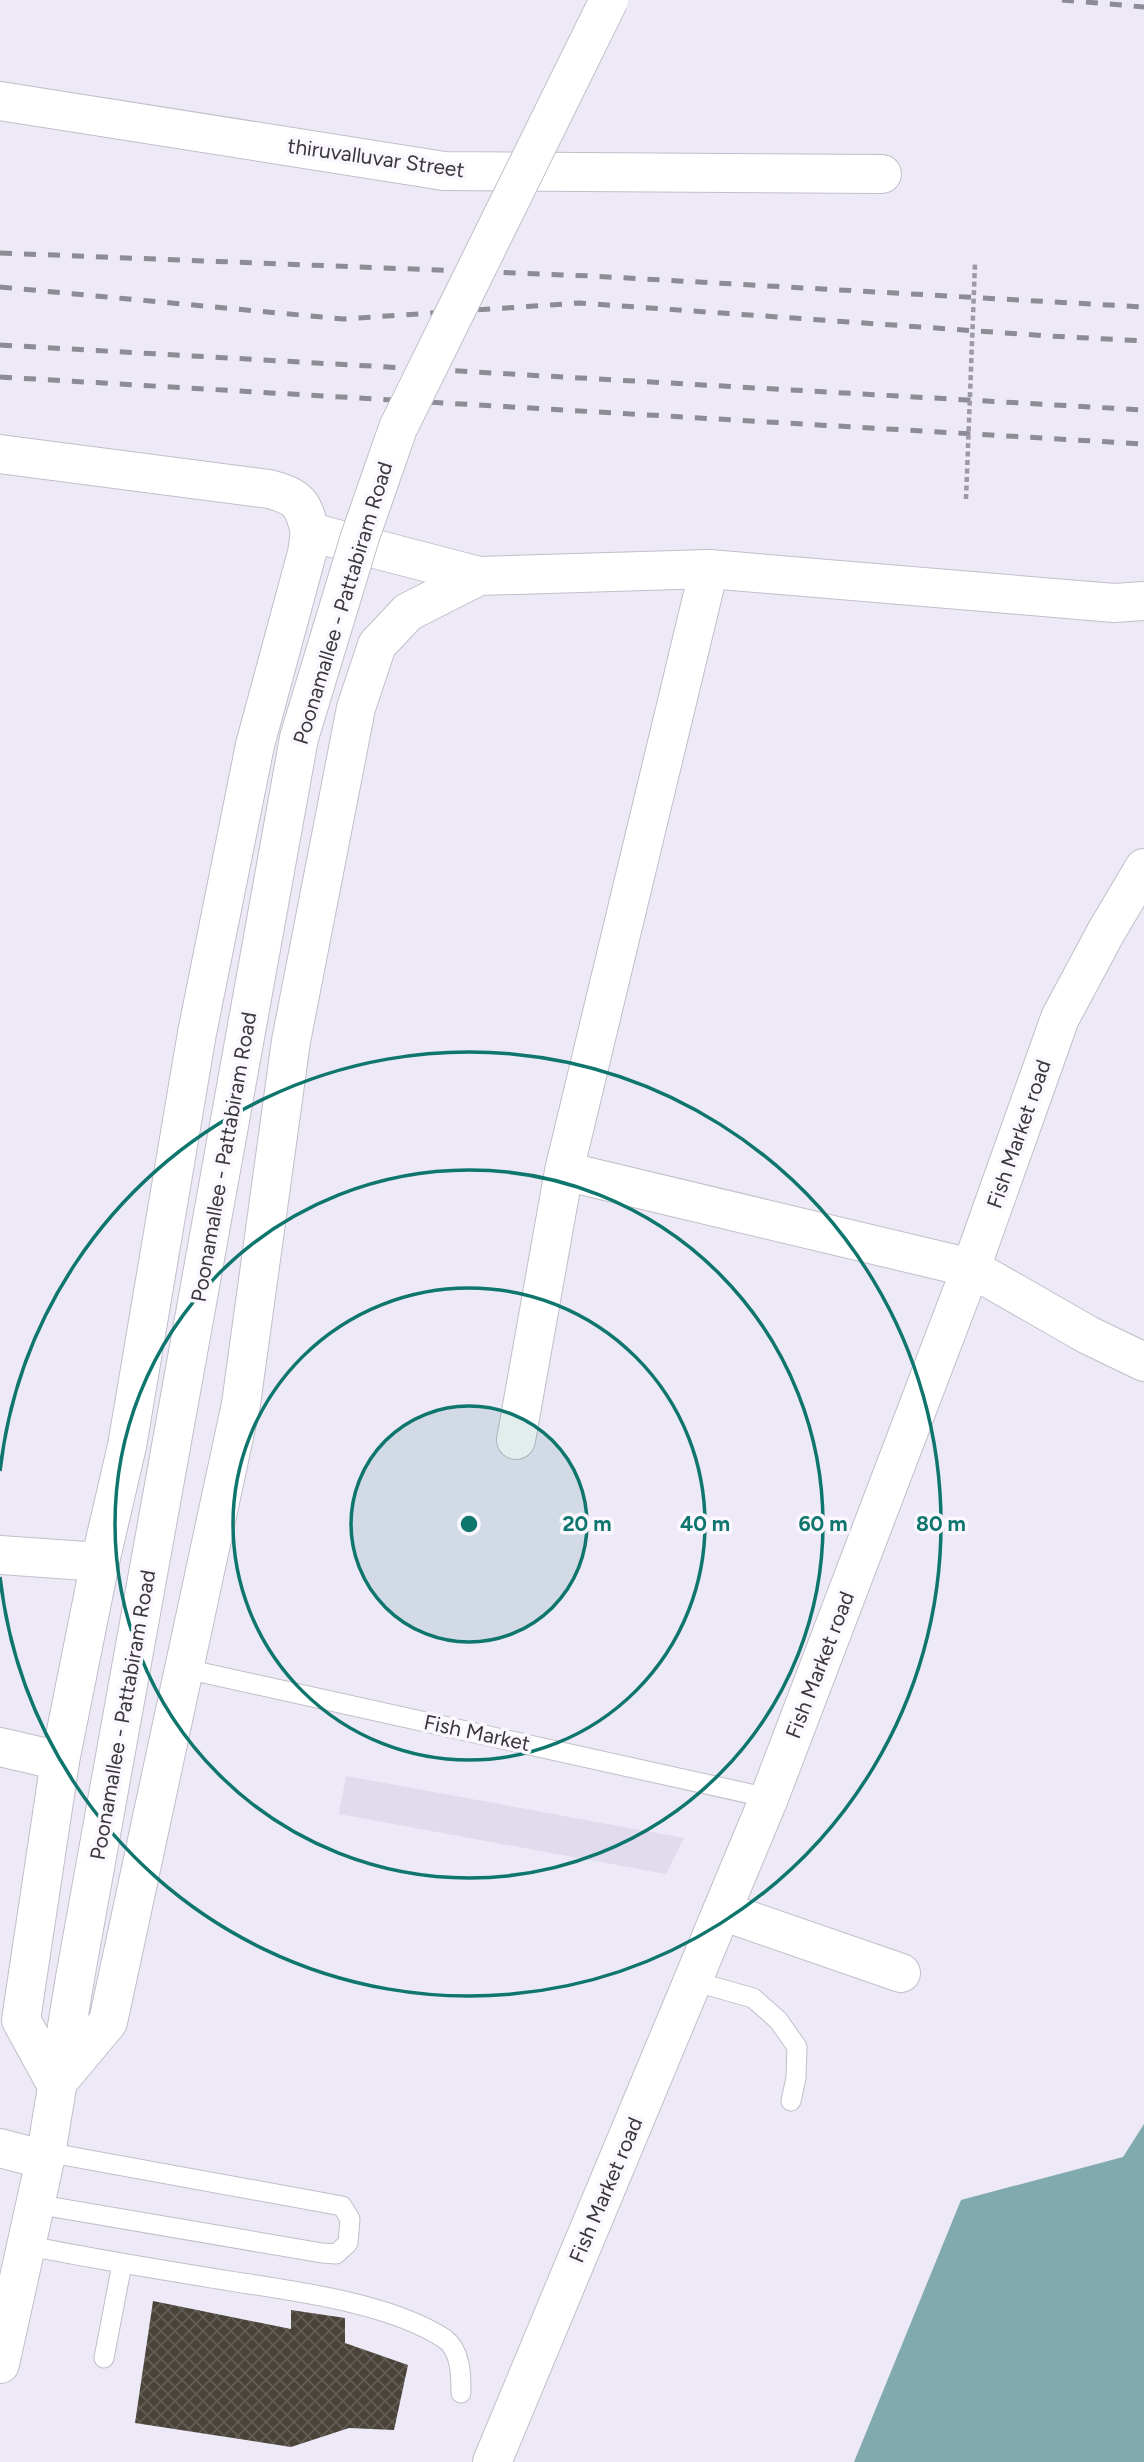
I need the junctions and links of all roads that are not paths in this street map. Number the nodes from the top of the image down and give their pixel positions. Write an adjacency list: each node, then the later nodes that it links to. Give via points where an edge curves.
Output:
1 (609, 0): 23 (street, Poonamallee - Pattabiram Road, bridge, via 398,428 299,738)
2 (0, 101): 3 (street, thiruvalluvar Street, via 444,171)
3 (882, 174)
4 (0, 454): 5 (street, via 286,493 299,500)
5 (310, 532): 7 (street); 15 (street, via 253,759 197,1033 127,1446)
6 (709, 569): 7 (street); 8 (street, via 1114,603); 10 (street)
7 (478, 576): 16 (street, via 408,612 377,645 356,708 291,1041 241,1404)
8 (1144, 601)
9 (1144, 868): 11 (street, Fish Market road, via 1060,1018)
10 (564, 1171): 11 (street); 13 (street)
11 (971, 1268): 12 (street); 19 (street, Fish Market road)
12 (1144, 1362)
13 (516, 1440)
14 (0, 1555): 15 (street)
15 (100, 1562): 18 (street)
16 (186, 1669): 19 (lane, Fish Market); 23 (street, via 108,2022)
17 (0, 1747): 18 (street)
18 (60, 1761): 23 (street, via 21,2020)
19 (769, 1798): 20 (street, Fish Market road)
20 (722, 1911): 21 (street); 22 (street, Fish Market road)
21 (901, 1973)
22 (693, 1981): 24 (lane, via 753,1998 778,2020 797,2047); 33 (street, Fish Market road)
23 (56, 2084): 26 (street, Poonamallee - Pattabiram Road)
24 (791, 2101)
25 (0, 2148): 26 (street)
26 (45, 2156): 27 (street, Poonamallee - Pattabiram Road); 27 (lane, via 342,2206 350,2219 348,2243 336,2254 322,2253)
27 (35, 2204): 28 (street, Poonamallee - Pattabiram Road)
28 (25, 2245): 29 (lane); 31 (street, Poonamallee - Pattabiram Road)
29 (122, 2264): 30 (lane); 32 (lane, via 305,2293 395,2315 447,2341 461,2366)
30 (104, 2358)
31 (0, 2364)
32 (461, 2393)
33 (492, 2462)

